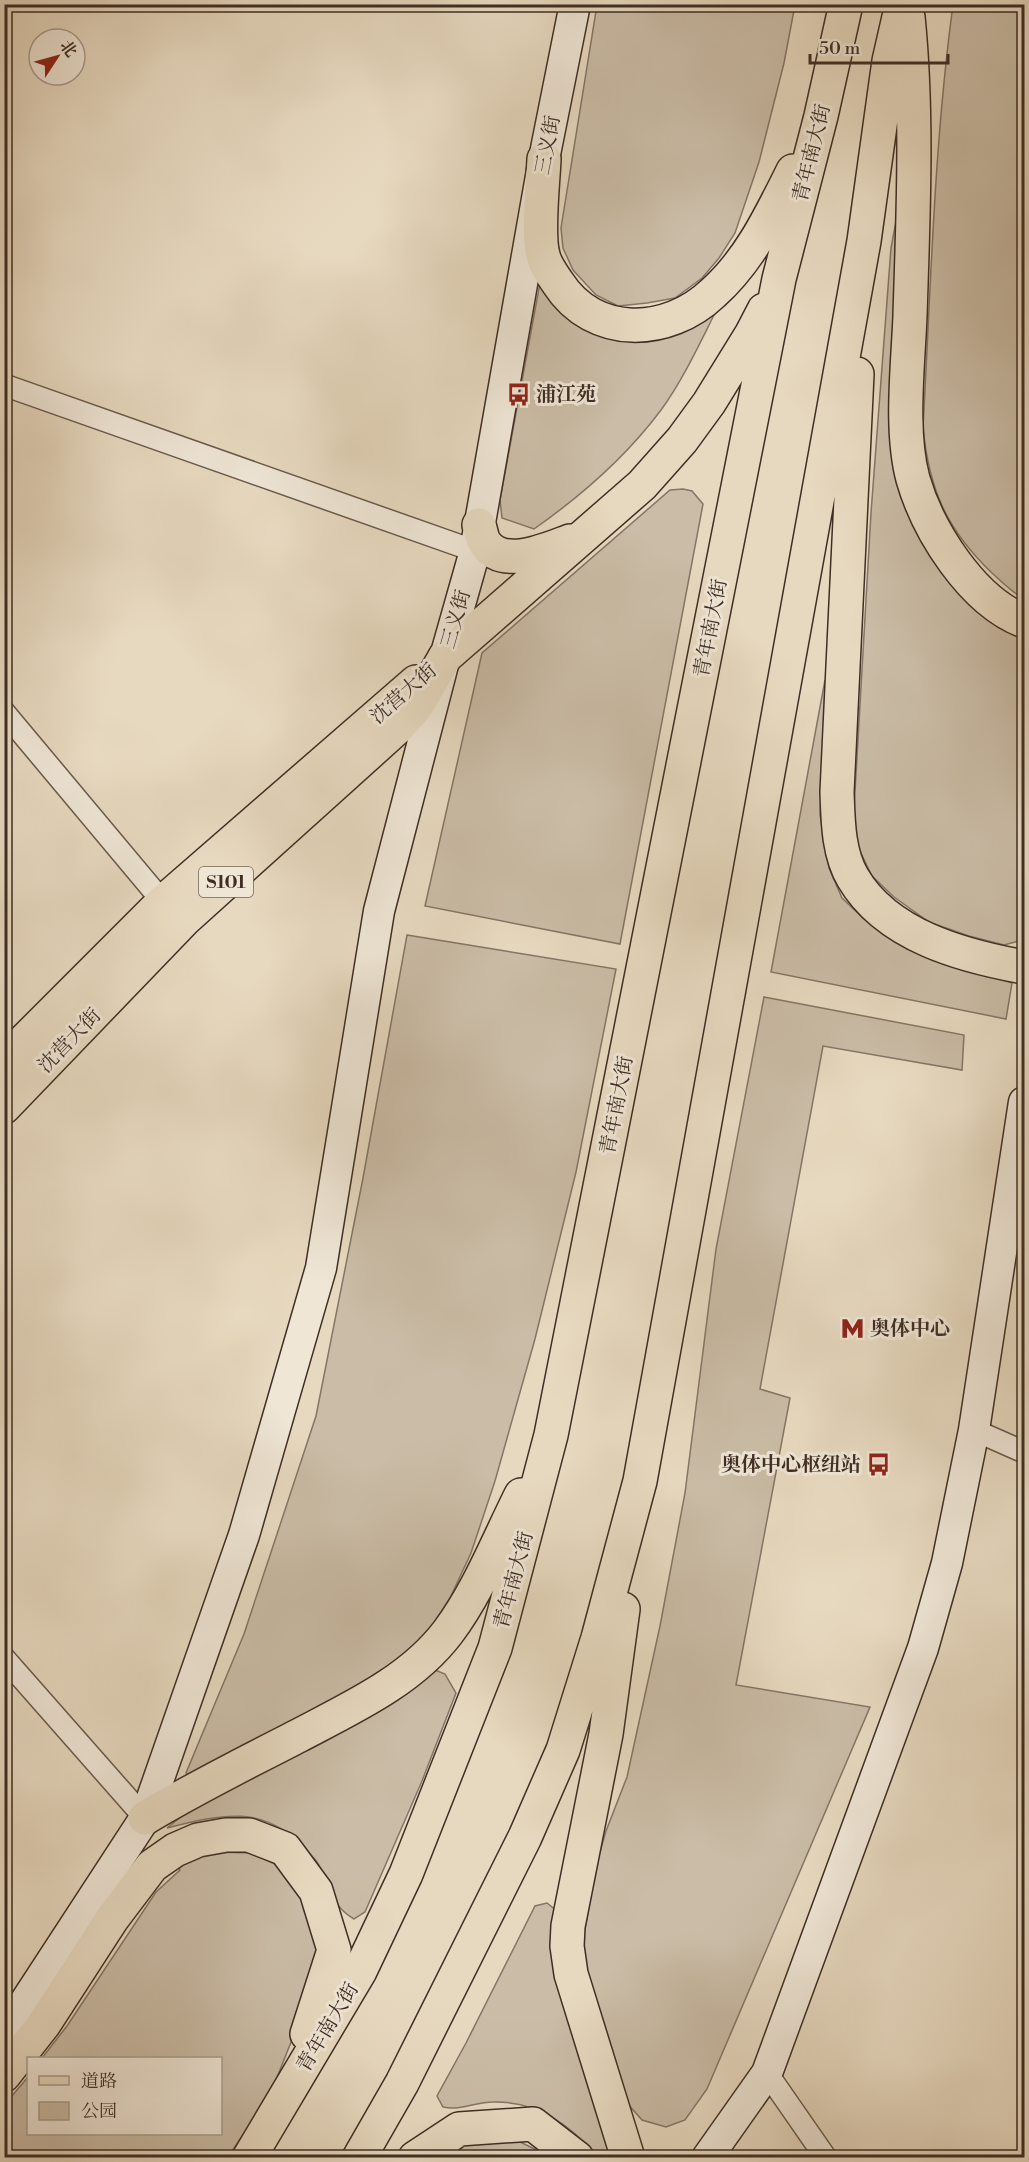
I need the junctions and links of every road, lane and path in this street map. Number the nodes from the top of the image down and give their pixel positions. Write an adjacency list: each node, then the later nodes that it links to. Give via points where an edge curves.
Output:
1 (561, 4): 11 (street, 三义街)
2 (575, 4): 6 (street, 三义街)
3 (846, 4): 5 (main road, 青年南大街)
4 (905, 4): 7 (main road, via 889,61); 12 (main road, via 913,65 909,460 928,518 949,554 986,597)
5 (821, 116): 6 (main road, via 760,236 738,267 700,304 672,319 657,322 619,325 604,321 587,313 561,288 542,255); 8 (main road, 青年南大街)
6 (544, 159): 11 (street, 三义街)
7 (864, 241): 16 (main road, via 837,792 843,856 852,878 868,897 904,926 956,952); 23 (main road)
8 (780, 279): 10 (main road, 沈营大街, via 732,367 682,440 642,485); 21 (main road, 青年南大街)
9 (4, 385): 11 (street)
10 (588, 534): 11 (main road, via 525,556 495,552 485,544); 13 (main road, 沈营大街)
11 (469, 540): 13 (street, 三义街)
12 (1024, 621)
13 (445, 657): 15 (main road, 沈营大街 / S101, via 416,707 398,727); 25 (street, 三义街, via 379,911 321,1268 244,1535)
14 (4, 712): 15 (street)
15 (173, 911): 17 (main road, 沈营大街 / S101); 19 (main road, 沈营大街 / S101)
16 (1024, 967)
17 (4, 1061)
18 (1024, 1102): 20 (street)
19 (4, 1107)
20 (974, 1430): 22 (street); 27 (street, via 947,1563 923,1648)
21 (551, 1435): 25 (main road, via 466,1605 446,1634 418,1663 393,1683); 29 (main road, 青年南大街, via 495,1648 419,1842 360,1971)
22 (1024, 1452)
23 (640, 1481): 31 (main road, via 563,1750 515,1859 402,2083); 34 (main road, via 606,1734 567,1946 574,1984)
24 (4, 1658): 25 (street)
25 (145, 1818): 26 (street, 三义街)
26 (4, 2034)
27 (767, 2073): 35 (street); 36 (street)
28 (4, 2075): 29 (main road, via 44,2024 112,1919 152,1866 198,1840 226,1834 249,1835 285,1850 316,1891 334,1950)
29 (284, 2099): 30 (main road, 青年南大街)
30 (249, 2157)
31 (359, 2157)
32 (415, 2157): 33 (main road, via 459,2129 533,2124)
33 (577, 2157)
34 (628, 2157)
35 (707, 2157)
36 (826, 2157)

